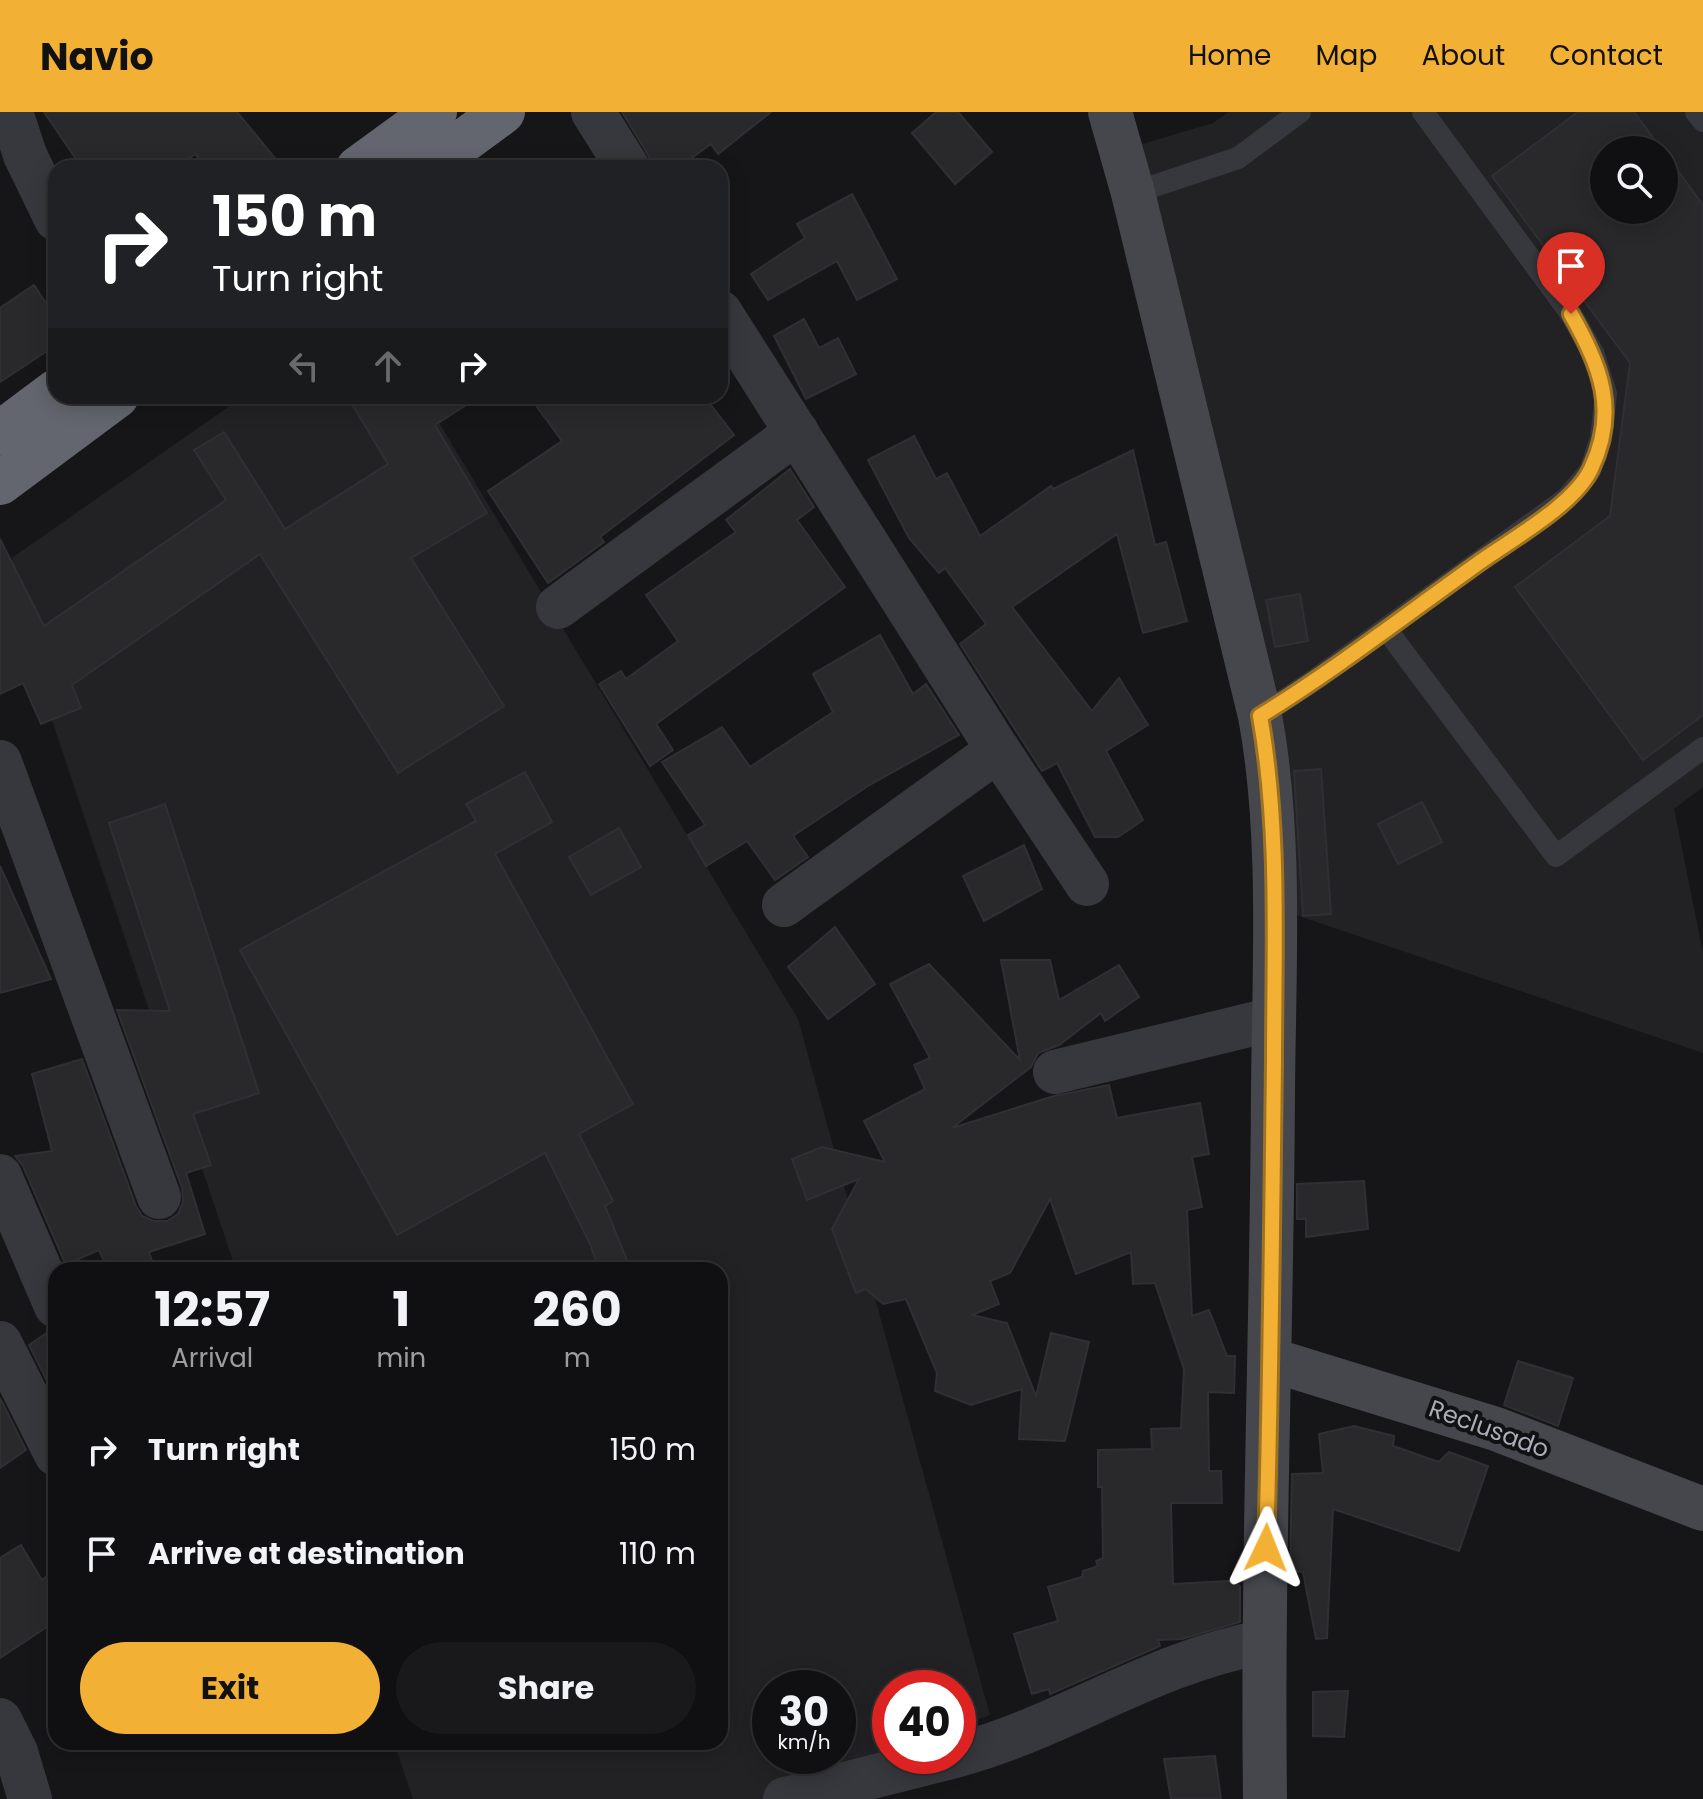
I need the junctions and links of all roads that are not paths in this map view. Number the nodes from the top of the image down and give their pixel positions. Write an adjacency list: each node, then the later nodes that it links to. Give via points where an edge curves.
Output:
1 (11, 112): 14 (street)
2 (435, 112): 10 (highway)
3 (503, 112): 11 (highway)
4 (593, 112): 12 (street)
5 (1110, 112): 13 (street)
6 (1300, 112): 13 (lane, via 1238,158)
7 (1423, 112): 22 (lane, via 1571,314 1594,355 1606,394 1601,438 1590,471 1567,498)
8 (1696, 112): 9 (lane)
9 (1703, 121)
10 (369, 160)
11 (438, 160)
12 (623, 160)
13 (1133, 193): 23 (street)
14 (48, 202)
15 (728, 324): 18 (street)
16 (48, 397): 19 (highway)
17 (106, 404): 20 (highway)
18 (797, 432): 21 (street); 25 (street)
19 (0, 433)
20 (0, 483)
21 (558, 607)
22 (1386, 629): 23 (lane); 24 (lane, via 1556,856)
23 (1260, 716): 29 (street, via 1271,813)
24 (1703, 748)
25 (998, 750): 27 (street); 28 (street)
26 (0, 762): 32 (street)
27 (1087, 884)
28 (784, 905)
29 (1274, 1019): 30 (street); 35 (street)
30 (1055, 1072)
31 (0, 1176): 33 (street)
32 (159, 1197)
33 (48, 1287)
34 (0, 1343): 36 (street)
35 (1272, 1360): 37 (street, Reclusado, via 1496,1429); 38 (street)
36 (48, 1438)
37 (1703, 1509)
38 (1263, 1642): 40 (street, via 1167,1668); 44 (street)
39 (0, 1720): 42 (street)
40 (976, 1749)
41 (884, 1774): 43 (street)
42 (30, 1799)
43 (785, 1799)
44 (1265, 1799)

